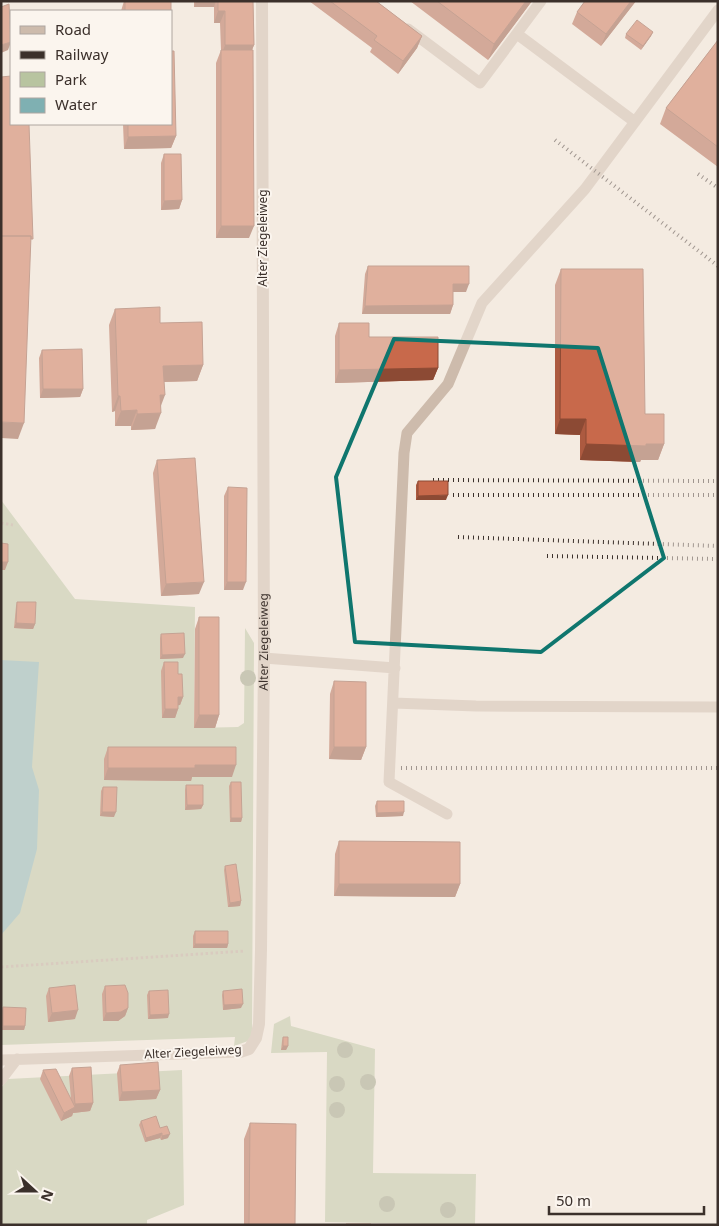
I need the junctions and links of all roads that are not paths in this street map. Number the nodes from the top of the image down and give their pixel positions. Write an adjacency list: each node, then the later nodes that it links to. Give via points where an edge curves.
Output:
1 (262, 1): 7 (street, Alter Ziegeleiweg)
2 (541, 1): 5 (lane)
3 (718, 10): 6 (lane)
4 (402, 24): 5 (lane, via 480,83)
5 (517, 34): 6 (lane)
6 (635, 122): 8 (lane, via 585,189 482,303 448,384 407,433)
7 (264, 658): 8 (lane); 12 (street, Alter Ziegeleiweg, via 258,1031 249,1048)
8 (395, 668): 9 (lane)
9 (394, 703): 10 (lane); 11 (lane, via 389,782)
10 (718, 707)
11 (447, 814)
12 (240, 1052): 13 (lane, Alter Ziegeleiweg)
13 (17, 1059): 14 (lane, Alter Ziegeleiweg); 15 (lane)
14 (1, 1060)
15 (1, 1080)

